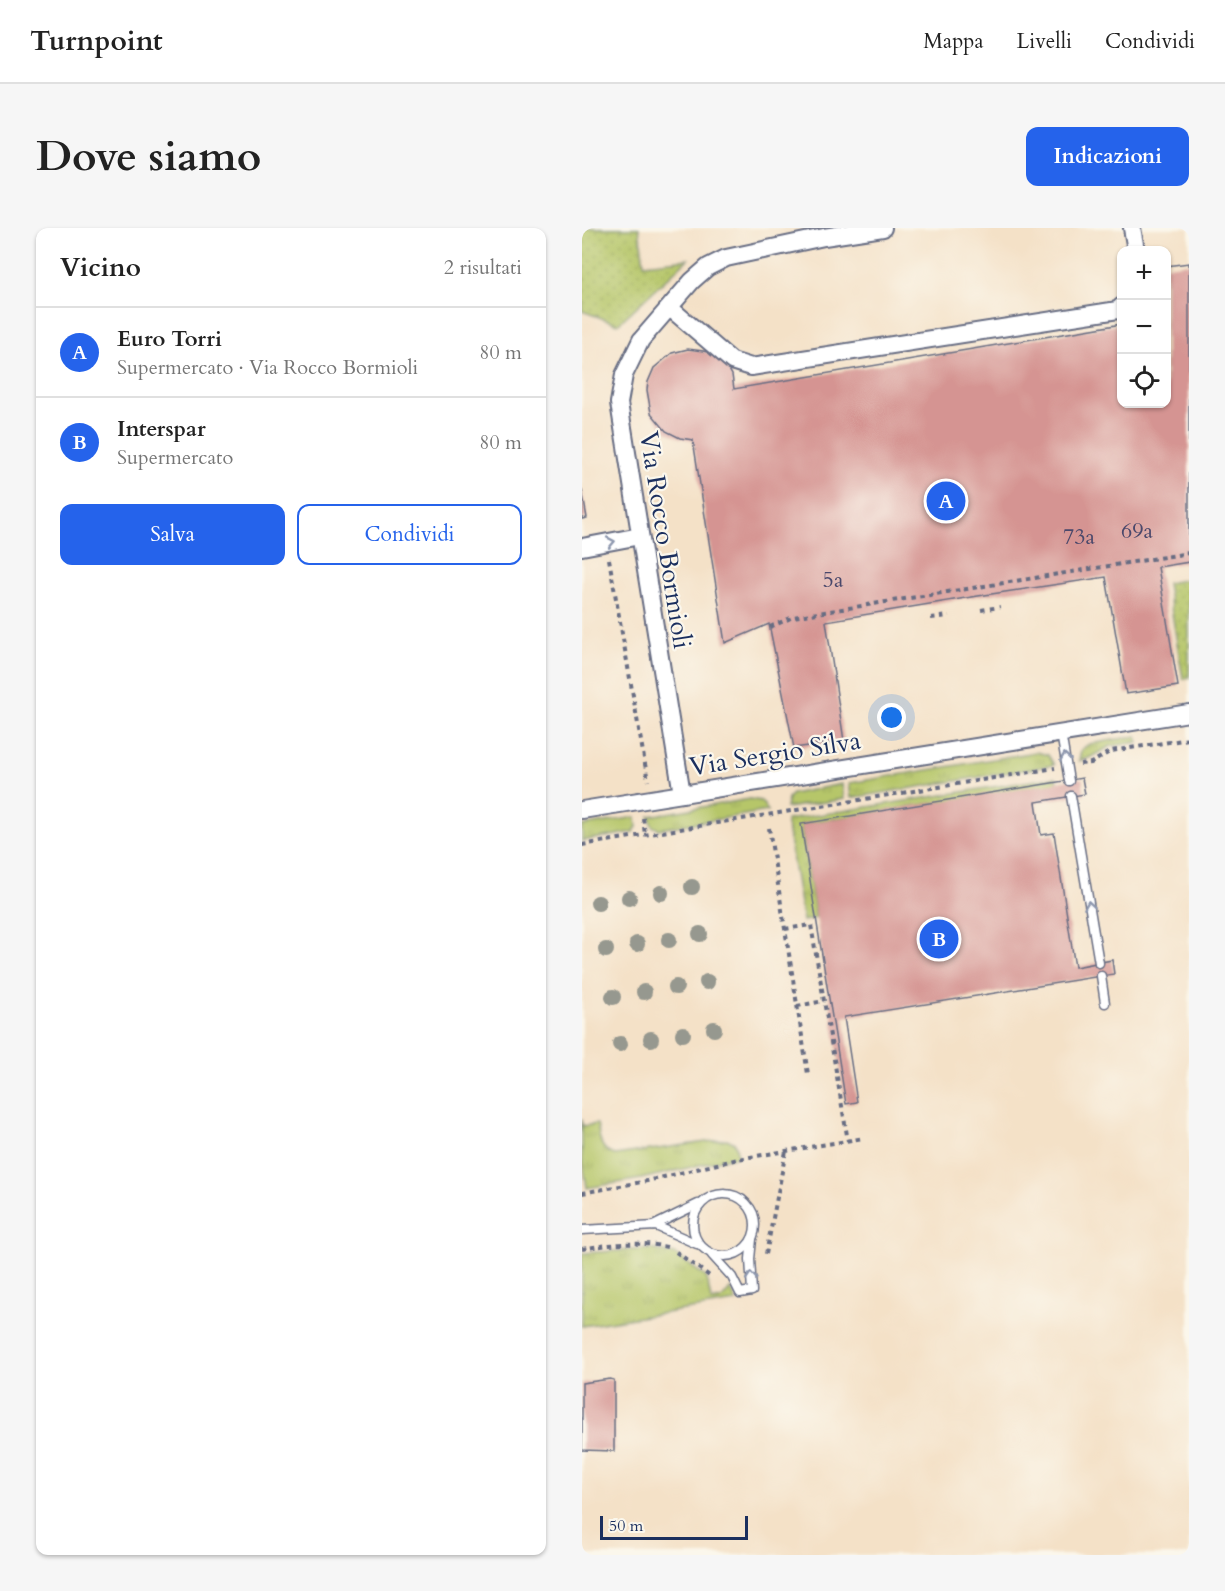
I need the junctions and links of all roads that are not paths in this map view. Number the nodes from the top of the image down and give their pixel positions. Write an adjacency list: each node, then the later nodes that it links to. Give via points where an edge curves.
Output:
1 (883, 228): 3 (street, Via Rocco Bormioli)
2 (1132, 228): 4 (street)
3 (823, 233): 5 (street, Via Rocco Bormioli, via 726,258 692,281)
4 (1135, 246)
5 (670, 308): 6 (street, via 732,361 751,367); 7 (street, Via Rocco Bormioli, via 641,340 624,375 619,403)
6 (1117, 310)
7 (640, 536): 8 (street, one-way to 7); 12 (street, Via Rocco Bormioli)
8 (582, 548)
9 (1189, 713): 10 (street, Via Sergio Silva)
10 (1061, 733): 11 (lane, one-way to 10); 12 (street, Via Sergio Silva)
11 (1069, 781)
12 (682, 794): 14 (street, Via Sergio Silva)
13 (1071, 796): 15 (lane, one-way to 13)
14 (582, 810)
15 (1098, 963)
16 (1101, 976): 17 (lane)
17 (1105, 1003)
18 (704, 1200): 19 (lane); 21 (lane, via 722,1193 741,1198 753,1214); 22 (lane, via 695,1211 692,1224 695,1238)
19 (652, 1226): 20 (lane); 22 (lane, via 692,1241)
20 (582, 1230)
21 (754, 1233): 22 (lane, via 748,1245 736,1253 723,1256); 22 (lane, one-way to 21, via 732,1277 740,1293 752,1291 750,1259)
22 (706, 1251)

